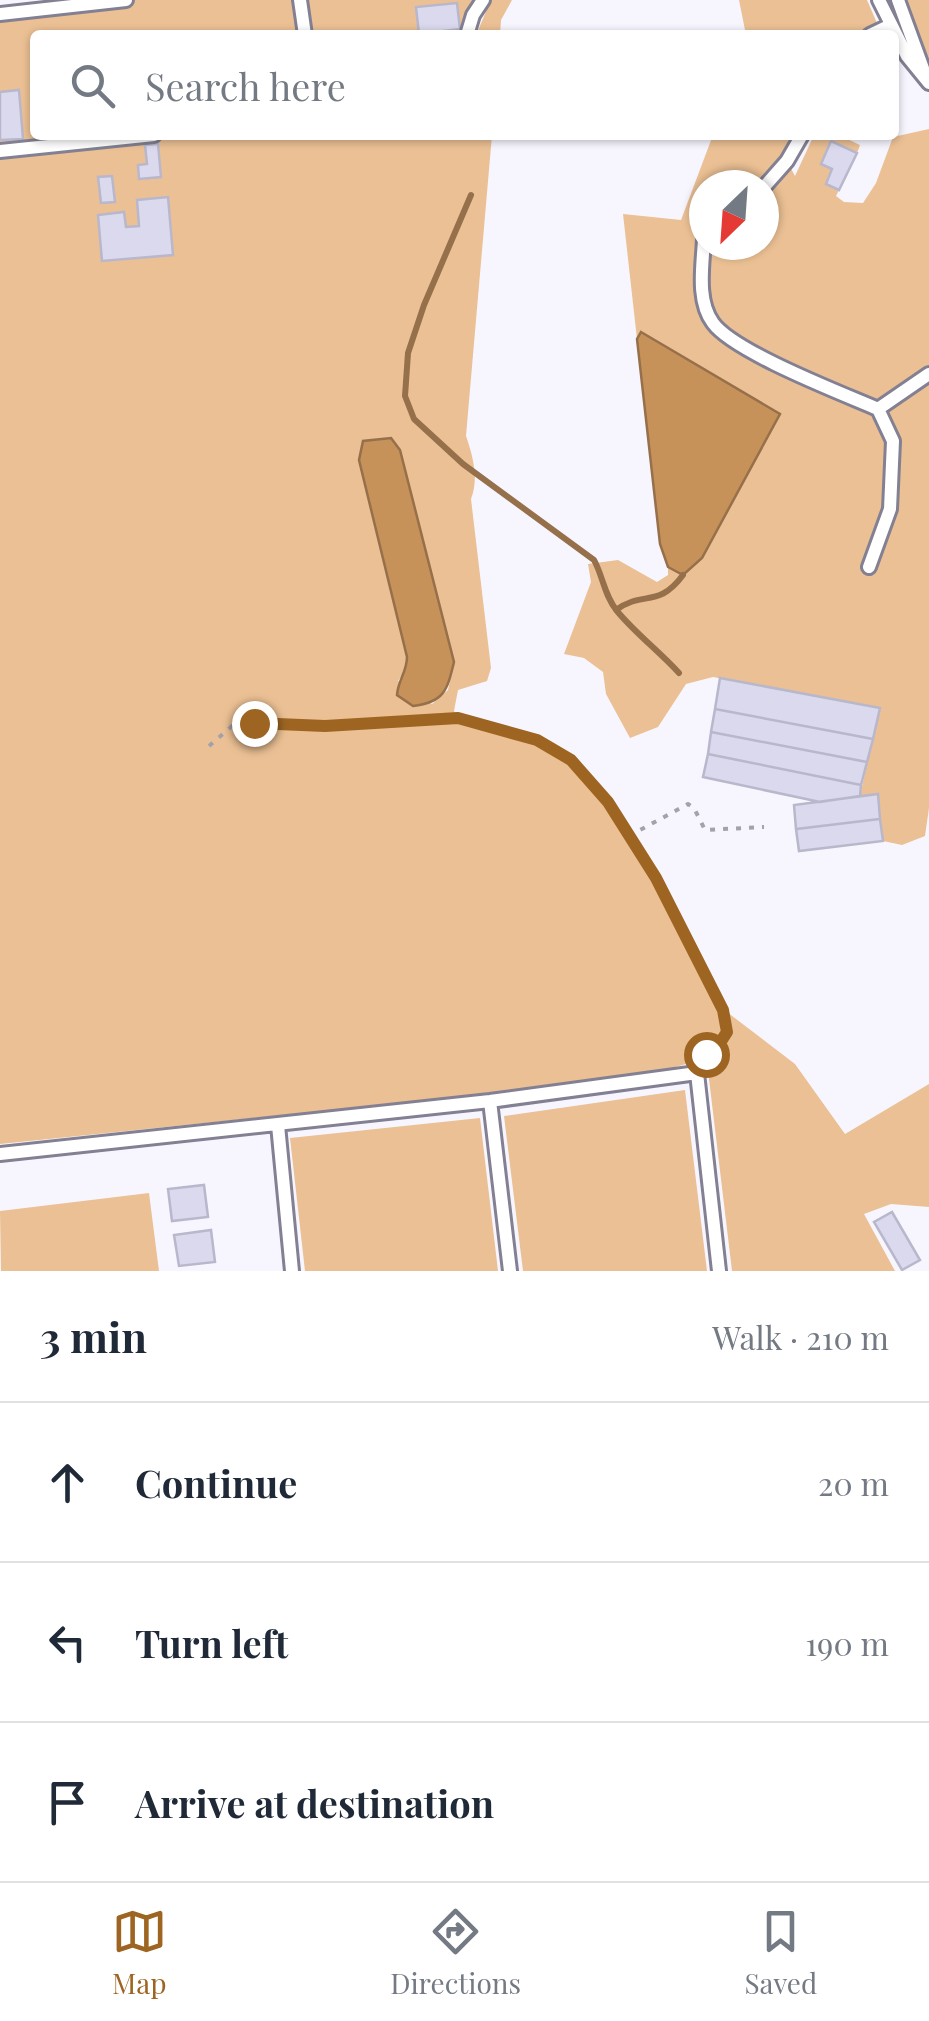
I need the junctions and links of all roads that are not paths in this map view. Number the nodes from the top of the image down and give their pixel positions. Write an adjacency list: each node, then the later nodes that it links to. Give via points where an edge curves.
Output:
1 (126, 0): 6 (lane)
2 (300, 0): 8 (lane)
3 (482, 0): 9 (lane)
4 (879, 0): 7 (lane)
5 (898, 0): 13 (lane)
6 (0, 14)
7 (890, 26): 10 (lane); 11 (lane)
8 (304, 30)
9 (468, 30)
10 (881, 30)
11 (892, 30)
12 (899, 41): 13 (lane)
13 (928, 82)
14 (106, 140): 16 (lane)
15 (799, 140): 17 (lane)
16 (0, 151)
17 (779, 170)
18 (703, 260): 20 (lane, via 702,289 712,323 754,354)
19 (929, 374): 20 (lane)
20 (878, 409): 21 (lane, via 893,441 891,492)
21 (869, 567)
22 (490, 1101): 23 (lane); 26 (lane); 27 (lane, via 697,1073)
23 (278, 1125): 24 (lane); 25 (lane)
24 (0, 1154)
25 (292, 1271)
26 (510, 1271)
27 (719, 1271)

